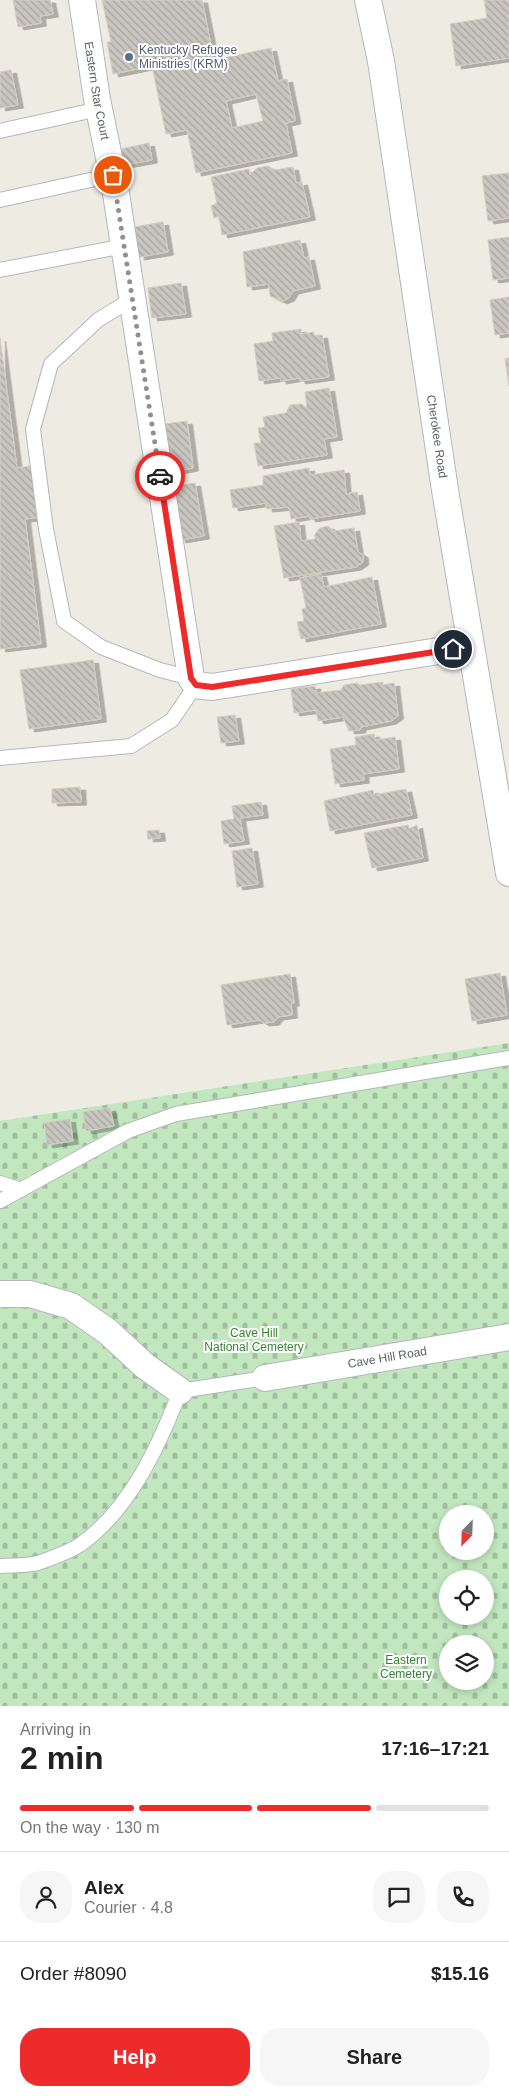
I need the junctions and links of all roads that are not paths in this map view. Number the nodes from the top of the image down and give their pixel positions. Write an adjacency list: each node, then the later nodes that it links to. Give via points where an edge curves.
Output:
1 (82, 0): 3 (street, Eastern Star Court)
2 (368, 0): 10 (street, Cherokee Road, via 381,61)
3 (99, 109): 4 (lane); 5 (street, Eastern Star Court)
4 (0, 131)
5 (113, 175): 6 (lane); 7 (street, Eastern Star Court)
6 (0, 200)
7 (124, 246): 8 (lane); 9 (street, Eastern Star Court)
8 (0, 270)
9 (132, 299): 11 (street, Eastern Star Court); 11 (lane, via 98,320 50,364 33,429 46,529 64,621 101,647)
10 (470, 646): 11 (street, via 212,687); 13 (street, Cherokee Road)
11 (193, 681): 12 (lane, via 172,720 130,746)
12 (0, 758)
13 (509, 872)
14 (509, 1058): 16 (lane, via 176,1114 128,1131)
15 (0, 1183): 16 (lane)
16 (21, 1190): 17 (lane)
17 (0, 1201)
18 (0, 1294): 21 (street, via 30,1294 70,1306 108,1331 145,1366)
19 (509, 1337): 20 (street, Cave Hill Road)
20 (265, 1378): 21 (lane)
21 (180, 1391): 22 (lane, via 147,1466 116,1512 80,1545 37,1563)
22 (0, 1566)

